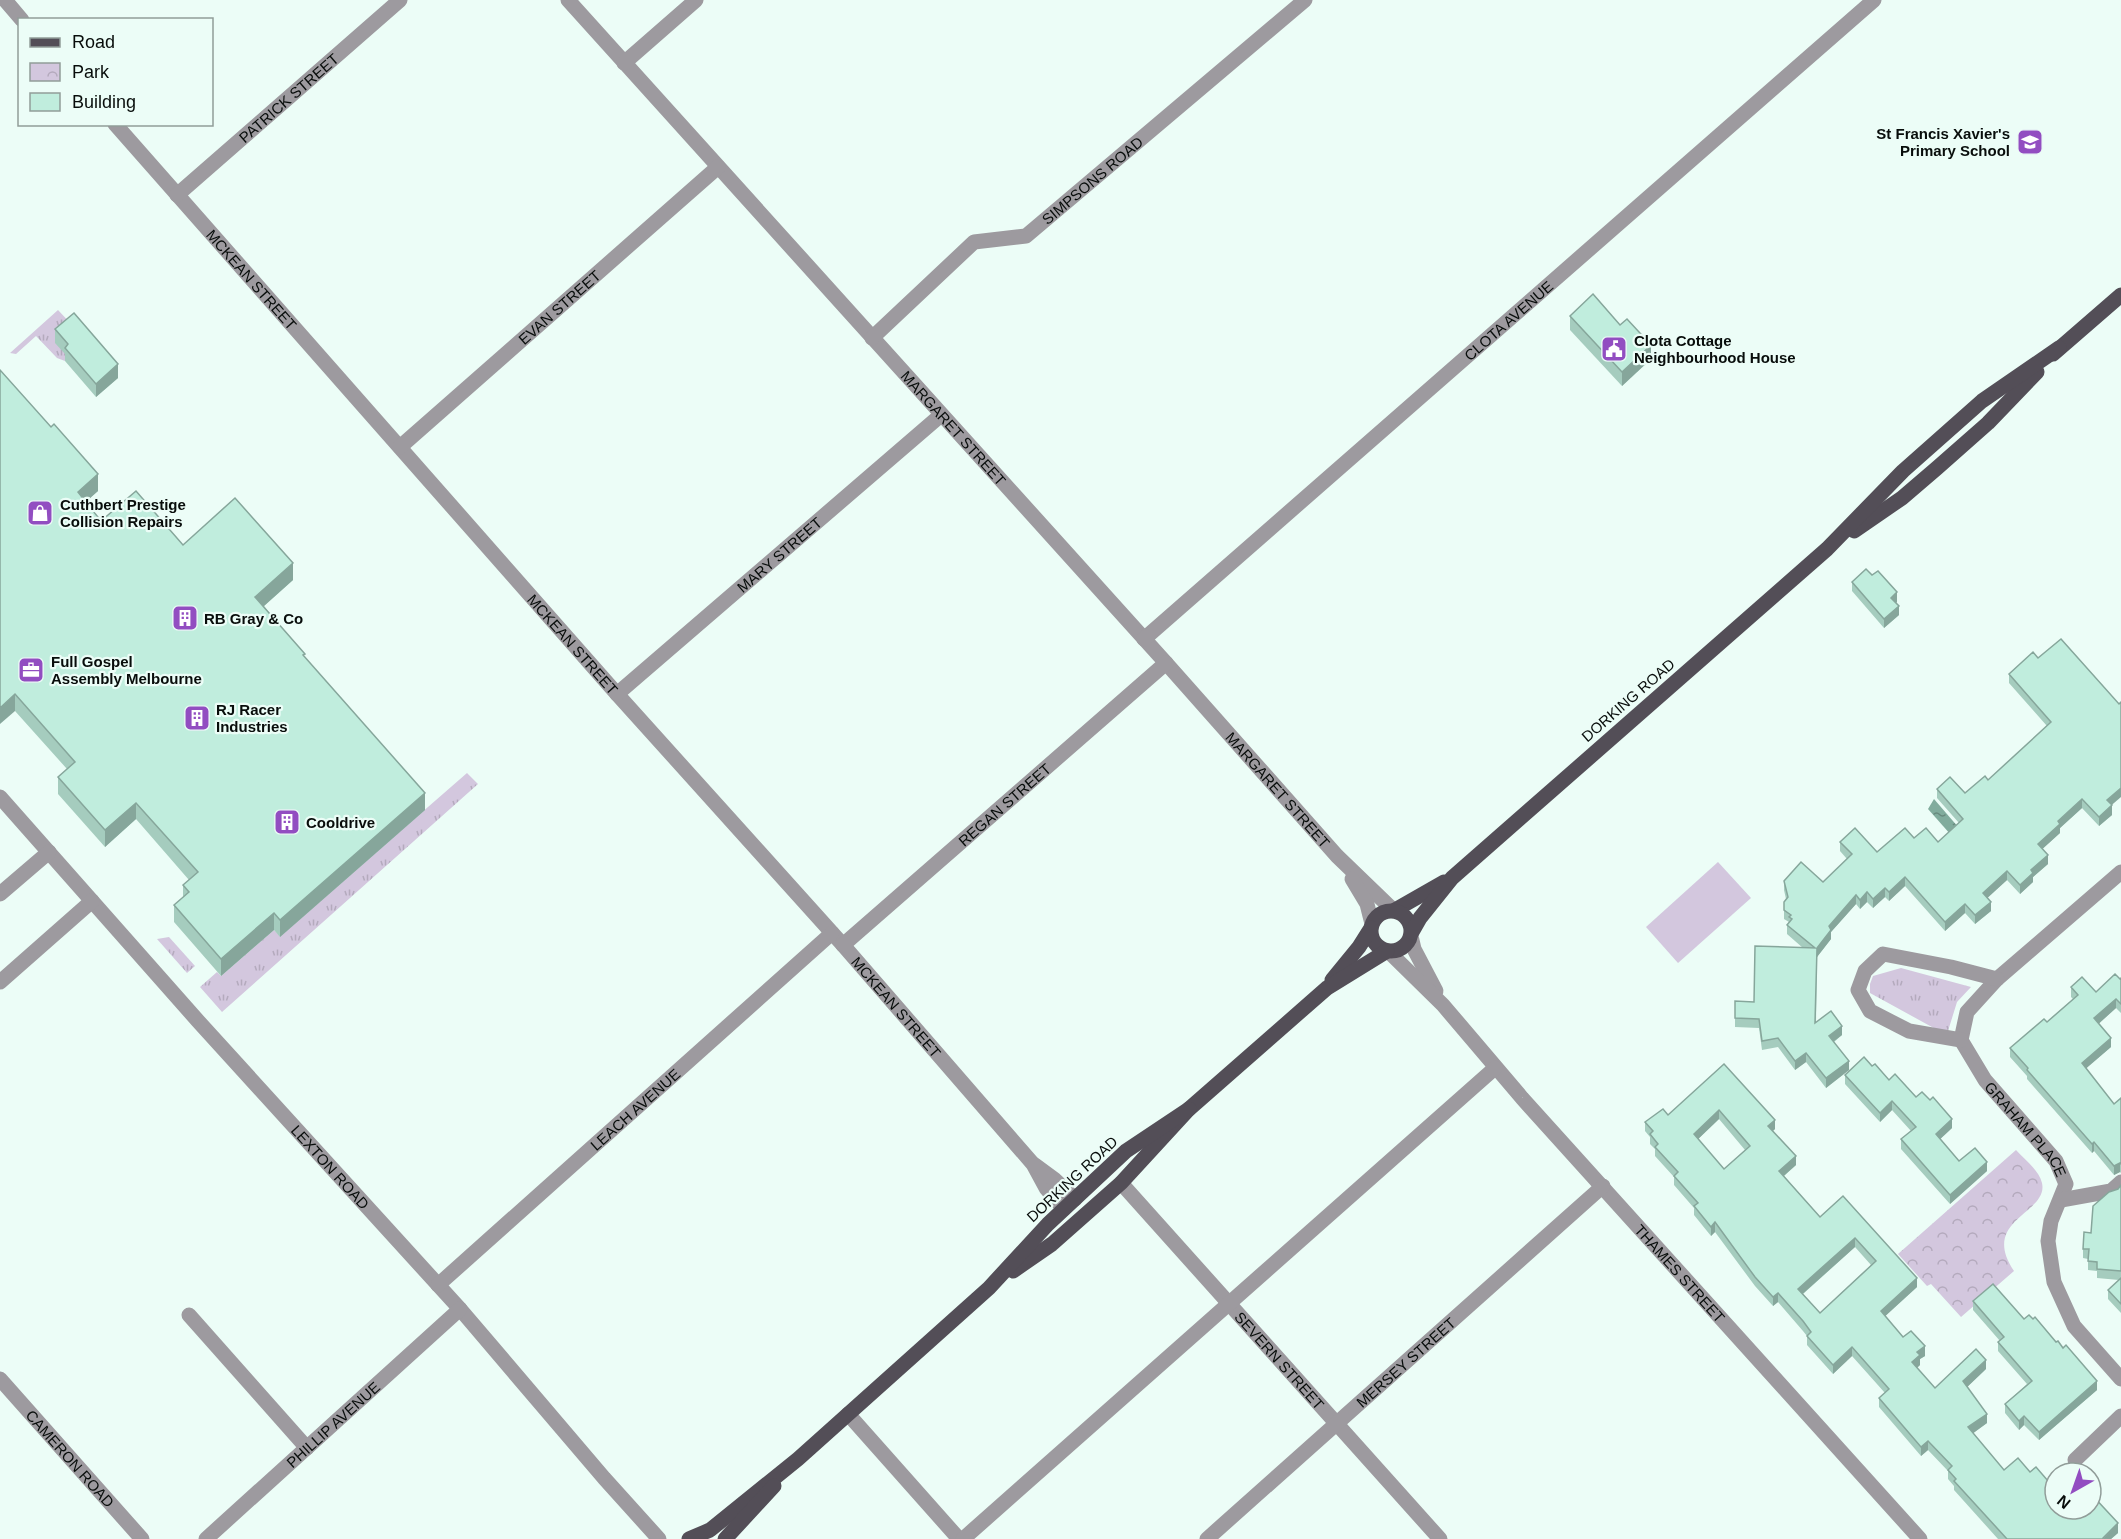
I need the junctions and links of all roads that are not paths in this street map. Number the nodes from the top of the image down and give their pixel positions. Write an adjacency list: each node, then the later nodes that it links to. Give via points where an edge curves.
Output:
1 (5, 0): 7 (street)
2 (400, 0): 11 (street, PATRICK STREET)
3 (568, 0): 8 (street, MARGARET STREET)
4 (696, 0): 8 (street)
5 (1305, 0): 13 (street, SIMPSONS ROAD, via 1026,236 974,242)
6 (1874, 0): 20 (street, CLOTA AVENUE)
7 (20, 18)
8 (624, 63): 10 (street, MARGARET STREET)
9 (117, 126): 11 (street, MCKEAN STREET)
10 (718, 167): 13 (street, MARGARET STREET); 16 (street, EVAN STREET)
11 (177, 195): 16 (street, MCKEAN STREET)
12 (2121, 295): 14 (main road, DORKING ROAD)
13 (872, 339): 15 (street, MARGARET STREET)
14 (2059, 348): 17 (main road, DORKING ROAD, via 1982,401); 18 (main road, DORKING ROAD, via 1988,423)
15 (941, 415): 20 (street, MARGARET STREET); 22 (street, MARY STREET)
16 (400, 447): 22 (street, MCKEAN STREET)
17 (1924, 453): 18 (main road); 19 (main road, DORKING ROAD)
18 (1937, 468): 19 (main road, DORKING ROAD, via 1902,498)
19 (1827, 549): 27 (main road, DORKING ROAD)
20 (1144, 639): 21 (street, MARGARET STREET)
21 (1166, 663): 25 (street, MARGARET STREET); 34 (street, REGAN STREET)
22 (617, 694): 32 (street, MCKEAN STREET)
23 (0, 797): 24 (street, LEXTON ROAD)
24 (49, 852): 28 (street); 29 (street, LEXTON ROAD)
25 (1337, 856): 30 (street, MARGARET STREET); 31 (street, MARGARET STREET, via 1363,896)
26 (2121, 872): 36 (street)
27 (1452, 878): 30 (main road, DORKING ROAD); 33 (main road, DORKING ROAD)
28 (0, 894)
29 (92, 900): 37 (street); 48 (street, LEXTON ROAD)
30 (1394, 910): 31 (main road, via 1380,914); 33 (main road, via 1409,921)
31 (1371, 926): 35 (main road, via 1376,945); 38 (main road, DORKING ROAD)
32 (832, 933): 34 (street, MCKEAN STREET); 48 (street, LEACH AVENUE)
33 (1411, 934): 35 (main road, via 1404,946); 39 (street, THAMES STREET, via 1414,949)
34 (843, 945): 47 (street, MCKEAN STREET, via 1032,1164 1046,1188)
35 (1388, 951): 38 (main road, DORKING ROAD); 39 (street, THAMES STREET)
36 (1997, 979): 40 (street, via 1967,1012); 40 (street, via 1883,954 1865,971 1858,990 1870,1011 1909,1031)
37 (0, 981)
38 (1327, 987): 42 (main road, DORKING ROAD)
39 (1443, 1005): 41 (street, THAMES STREET)
40 (1961, 1040): 46 (street, GRAHAM PLACE, via 1985,1080 2056,1161 2066,1184)
41 (1495, 1068): 45 (street, THAMES STREET); 50 (street)
42 (1190, 1109): 44 (main road, DORKING ROAD); 47 (main road, DORKING ROAD, via 1126,1151)
43 (2121, 1182): 46 (street, via 2111,1191)
44 (1121, 1183): 49 (main road, DORKING ROAD, via 1052,1244); 50 (street, SEVERN STREET)
45 (1603, 1186): 57 (street, MERSEY STREET); 69 (street, THAMES STREET)
46 (2061, 1200): 54 (street, GRAHAM PLACE, via 2051,1221 2048,1241 2054,1282 2074,1326)
47 (1069, 1204): 49 (main road, DORKING ROAD)
48 (438, 1285): 51 (street, LEXTON ROAD)
49 (989, 1288): 55 (main road, DORKING ROAD)
50 (1229, 1302): 57 (street, SEVERN STREET); 66 (street)
51 (460, 1309): 58 (street, PHILLIP AVENUE); 63 (street, LEXTON ROAD)
52 (189, 1315): 58 (street)
53 (0, 1378): 61 (street, CAMERON ROAD)
54 (2121, 1379)
55 (848, 1414): 59 (main road, DORKING ROAD); 66 (street)
56 (2121, 1416): 60 (street)
57 (1338, 1425): 67 (street, MERSEY STREET); 68 (street, SEVERN STREET)
58 (307, 1448): 62 (street, PHILLIP AVENUE)
59 (798, 1459): 64 (main road, DORKING ROAD, via 710,1530); 65 (main road, DORKING ROAD)
60 (2075, 1460)
61 (142, 1539)
62 (206, 1539)
63 (659, 1539)
64 (689, 1539)
65 (724, 1539)
66 (962, 1539)
67 (1207, 1539)
68 (1440, 1539)
69 (1920, 1539)

